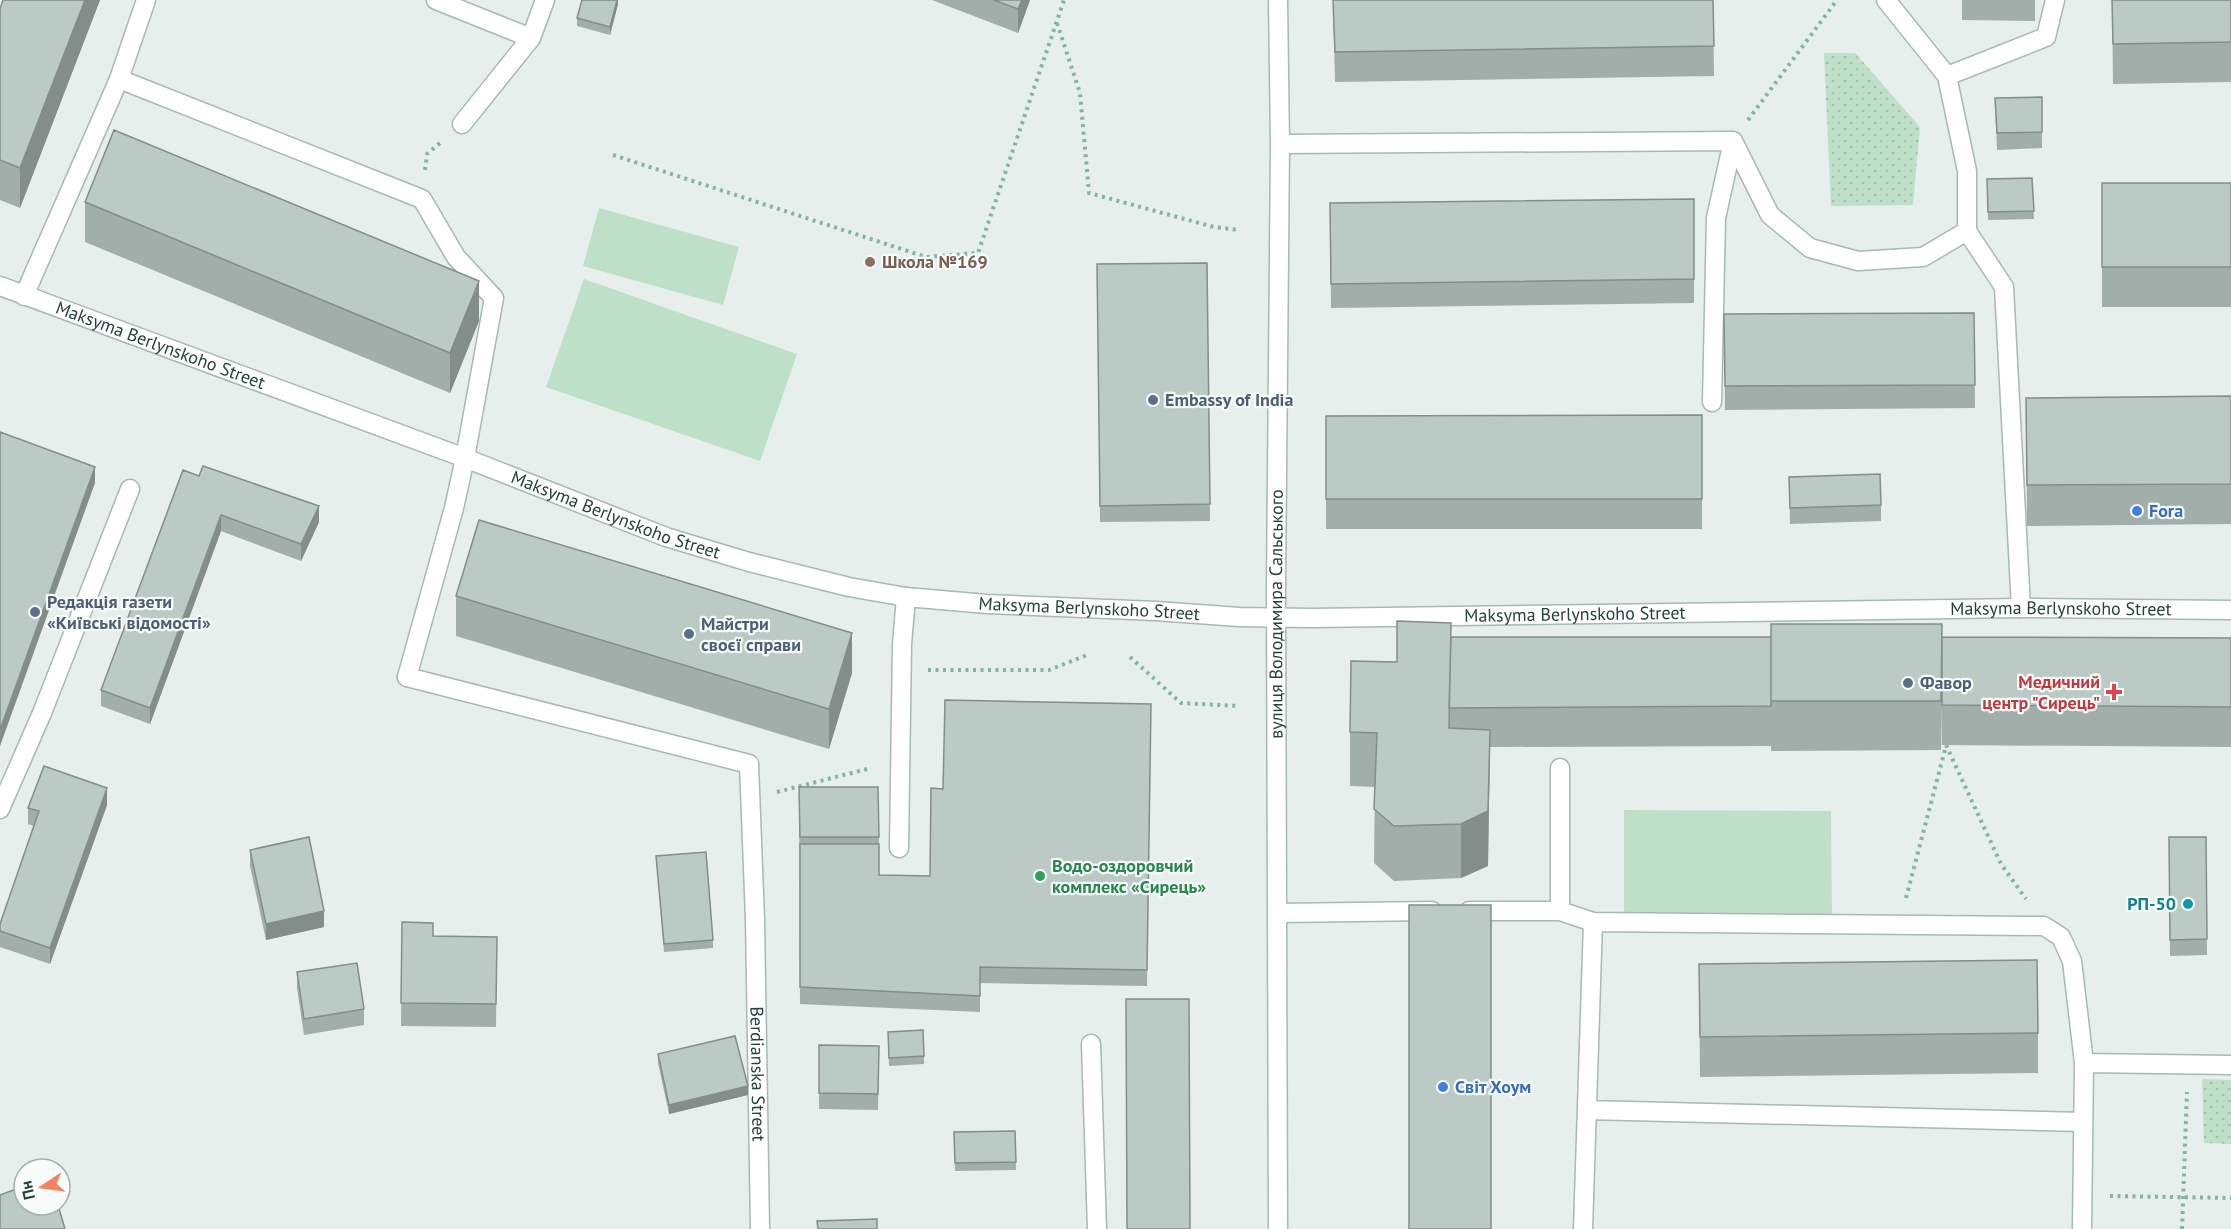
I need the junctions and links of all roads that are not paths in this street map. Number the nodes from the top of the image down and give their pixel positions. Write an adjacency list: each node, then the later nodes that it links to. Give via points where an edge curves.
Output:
1 (146, 0): 9 (street)
2 (436, 0): 7 (street)
3 (545, 0): 7 (street)
4 (1278, 0): 12 (street, вулиця Володимира Сальського)
5 (1886, 0): 8 (street)
6 (2055, 0): 8 (street, via 2046,37)
7 (531, 38): 10 (street)
8 (1947, 76): 13 (street, via 1967,171)
9 (119, 79): 15 (street); 17 (street, via 422,199 456,257 494,298)
10 (462, 124)
11 (1733, 141): 12 (street); 13 (street, via 1770,215 1810,248 1858,261 1923,257); 16 (street, via 1716,218)
12 (1280, 144): 22 (street, вулиця Володимира Сальського)
13 (1967, 231): 20 (street, via 2004,287)
14 (0, 286): 15 (street, Maksyma Berlynskoho Street)
15 (24, 296): 17 (street, Maksyma Berlynskoho Street)
16 (1712, 402)
17 (465, 458): 19 (street, Maksyma Berlynskoho Street, via 666,537 749,562); 34 (street, Berdianska Street, via 407,677 749,764 756,919)
18 (130, 489): 24 (street)
19 (906, 597): 22 (street, Maksyma Berlynskoho Street); 25 (street)
20 (2021, 608): 21 (street, Maksyma Berlynskoho Street); 22 (street, Maksyma Berlynskoho Street)
21 (2231, 610)
22 (1276, 617): 27 (street, вулиця Володимира Сальського)
23 (1560, 768): 26 (street)
24 (0, 809)
25 (899, 848)
26 (1560, 911): 27 (street); 28 (street)
27 (1278, 913): 36 (street, вулиця Володимира Сальського)
28 (1593, 922): 30 (street, via 2044,926 2061,937 2072,961); 32 (street)
29 (1091, 1044): 35 (street)
30 (2084, 1063): 31 (street); 33 (street)
31 (2231, 1065)
32 (1587, 1110): 33 (street); 37 (street)
33 (2083, 1122): 38 (street)
34 (760, 1229)
35 (1097, 1229)
36 (1278, 1229)
37 (1583, 1229)
38 (2082, 1229)

